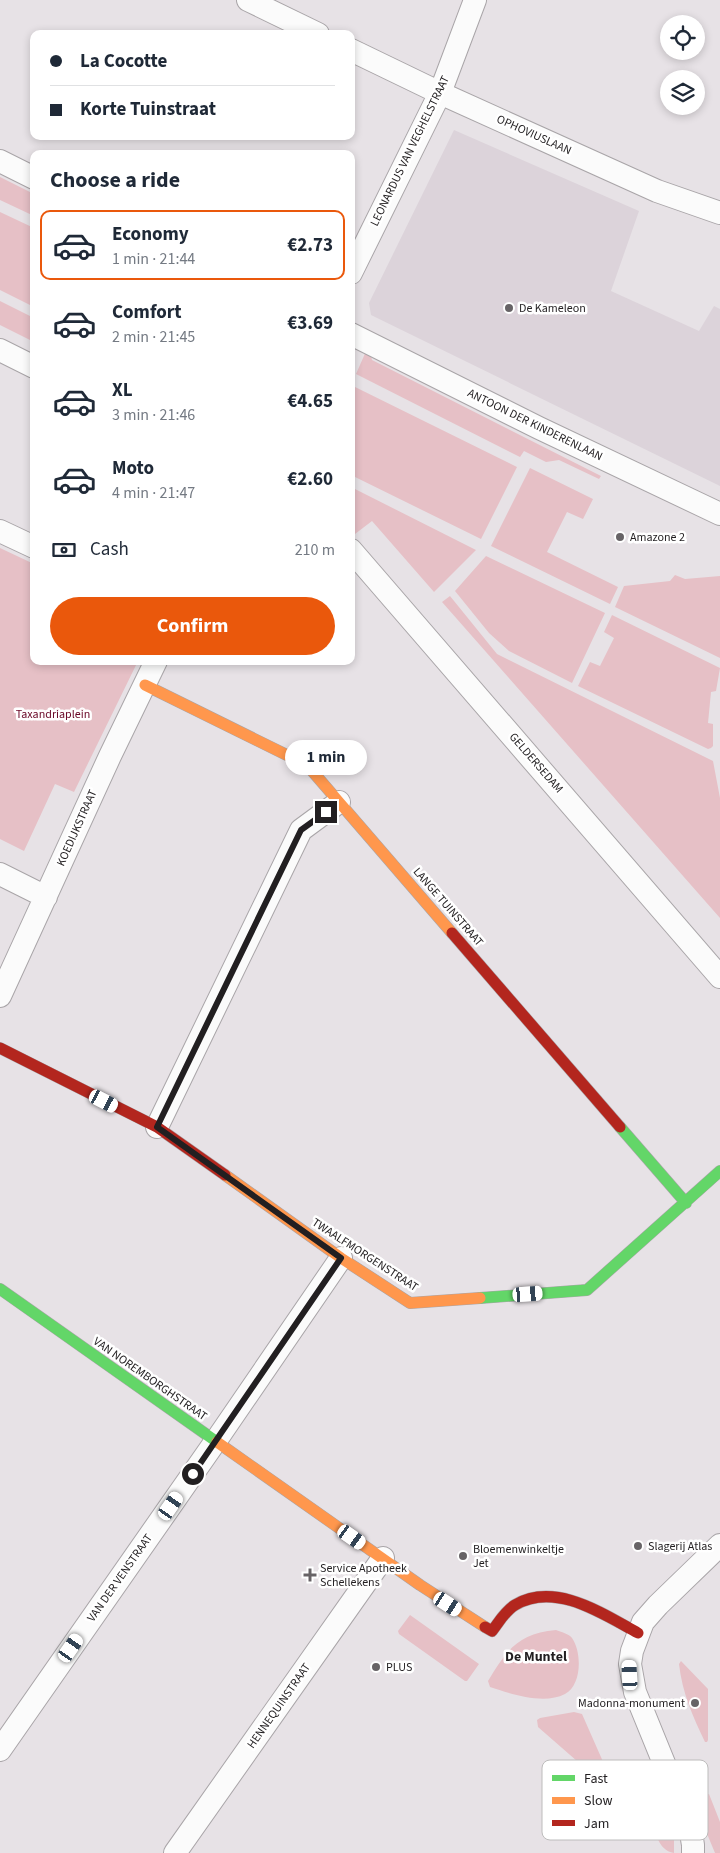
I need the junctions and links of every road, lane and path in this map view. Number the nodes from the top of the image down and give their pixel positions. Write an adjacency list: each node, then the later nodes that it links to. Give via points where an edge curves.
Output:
1 (248, 0): 3 (street)
2 (475, 0): 5 (street, LEONARDUS VAN VEGHELSTRAAT)
3 (310, 30)
4 (355, 52): 5 (street, OPHOVIUSLAAN)
5 (440, 93): 8 (street, OPHOVIUSLAAN, via 657,191); 9 (street, LEONARDUS VAN VEGHELSTRAAT)
6 (0, 161): 7 (street)
7 (30, 176)
8 (720, 213)
9 (355, 265)
10 (355, 336): 13 (street, ANTOON DER KINDERENLAAN)
11 (0, 350): 12 (street)
12 (30, 364)
13 (720, 514)
14 (0, 531): 15 (street)
15 (30, 545)
16 (355, 555): 22 (street, GELDERSEDAM)
17 (154, 665): 18 (street, KOEDIJKSTRAAT)
18 (145, 685): 19 (street, LANGE TUINSTRAAT, via 307,765); 21 (street, KOEDIJKSTRAAT)
19 (339, 802): 25 (street, via 301,830); 27 (street, LANGE TUINSTRAAT)
20 (0, 874): 21 (street)
21 (46, 897): 23 (street, KOEDIJKSTRAAT)
22 (720, 977)
23 (0, 996)
24 (0, 1048): 25 (street, TWAALFMORGENSTRAAT)
25 (157, 1127): 28 (street, TWAALFMORGENSTRAAT)
26 (720, 1171): 27 (street, TWAALFMORGENSTRAAT)
27 (686, 1203): 28 (street, TWAALFMORGENSTRAAT, via 587,1290 410,1303)
28 (341, 1258): 30 (street, VAN DER VENSTRAAT)
29 (0, 1289): 30 (street, VAN NOREMBORGHSTRAAT)
30 (215, 1442): 32 (street, VAN NOREMBORGHSTRAAT); 34 (street, VAN DER VENSTRAAT)
31 (720, 1545): 33 (street, via 651,1613)
32 (383, 1558): 33 (street, VAN NOREMBORGHSTRAAT, via 492,1631 513,1606 524,1599 552,1597 578,1602); 37 (street, HENNEQUINSTRAAT)
33 (638, 1633): 35 (street, via 630,1664 635,1692)
34 (0, 1750)
35 (663, 1760)
36 (693, 1840): 38 (street)
37 (175, 1853)
38 (693, 1853)

